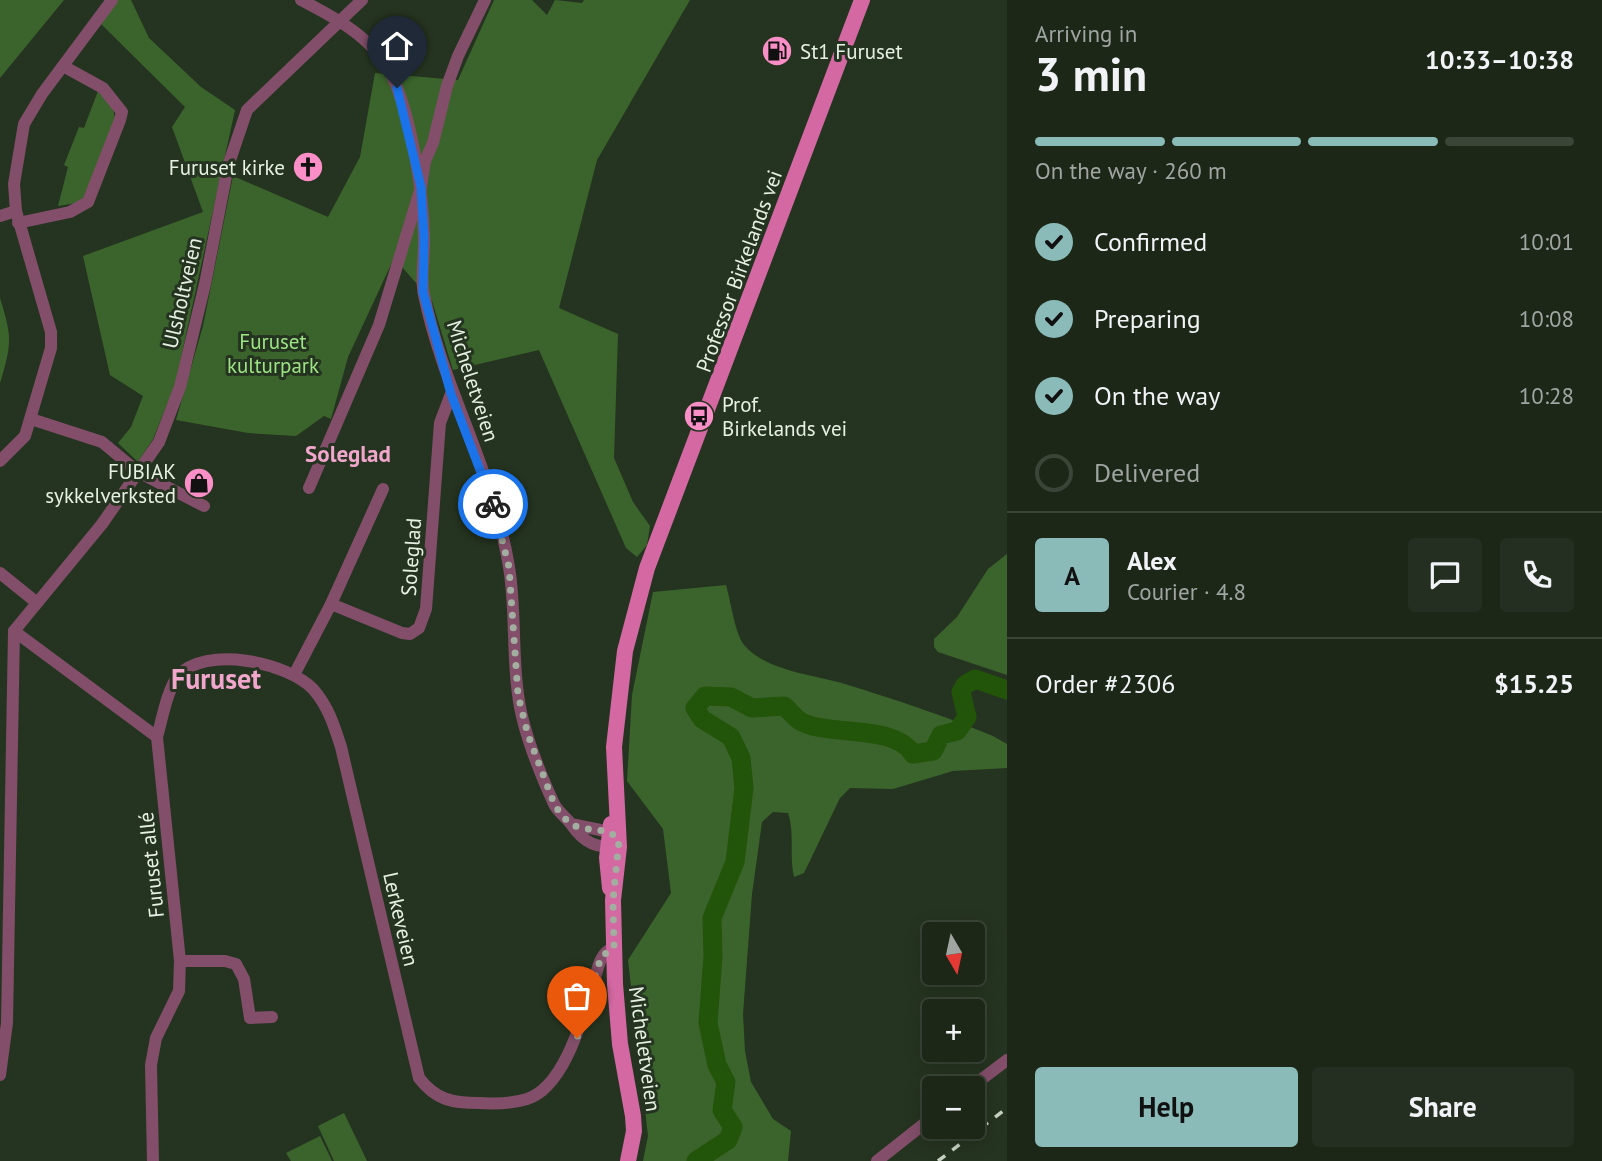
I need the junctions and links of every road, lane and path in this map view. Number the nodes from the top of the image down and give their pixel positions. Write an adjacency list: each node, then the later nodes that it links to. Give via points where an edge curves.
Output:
1 (112, 0): 7 (street)
2 (301, 0): 6 (street)
3 (362, 0): 6 (street, Ulsholtveien)
4 (485, 0): 8 (street, Micheletveien, via 447,86)
5 (862, 0): 28 (main road, Professor Birkelands vei, via 644,577 619,685)
6 (341, 20): 8 (street, via 390,72); 14 (street, Ulsholtveien, via 240,121 180,387 159,442)
7 (63, 66): 10 (street, via 24,124 14,184); 10 (street, via 103,88 122,112 120,120 88,202 70,212)
8 (421, 187): 11 (street, Micheletveien, via 423,292); 15 (street, Micheletveien, via 379,324)
9 (0, 216): 10 (street)
10 (17, 217): 12 (street, via 51,332 51,348)
11 (451, 394): 20 (street, Soleglad, via 440,423 426,609 419,628 402,633); 28 (street, Micheletveien, via 491,499 509,567 518,695 528,735 555,806 571,824)
12 (31, 419): 13 (street, via 25,436); 14 (street, via 102,442)
13 (2, 456)
14 (138, 472): 17 (street); 19 (street, Ulsholtveien)
15 (309, 488)
16 (383, 489): 20 (street, Soleglad)
17 (204, 506)
18 (0, 573): 19 (street)
19 (36, 602): 21 (street, Ulsholtveien)
20 (331, 604): 22 (street, Soleglad)
21 (13, 631): 23 (street); 25 (street)
22 (295, 673): 23 (street, via 228,660 194,664 176,678); 30 (street, Lerkeveien, via 328,708 341,747 419,1078 429,1092 452,1103 499,1104 530,1098 556,1075 570,1050 601,957)
23 (157, 737): 31 (street, Furuset allé)
24 (0, 769): 25 (street)
25 (11, 778): 27 (street)
26 (0, 810): 27 (street)
27 (10, 820): 34 (street, via 7,1023)
28 (612, 840): 29 (main road, Professor Birkelands vei, via 607,880)
29 (613, 900): 30 (main road, Micheletveien)
30 (614, 947): 38 (main road, Micheletveien, via 618,1026 634,1123)
31 (180, 961): 32 (street, via 236,964 244,979 250,1018); 37 (street, Furuset allé, via 179,991 156,1038 151,1065)
32 (272, 1017)
33 (1007, 1060): 35 (street)
34 (0, 1075)
35 (985, 1077)
36 (922, 1125): 39 (street)
37 (153, 1161)
38 (628, 1161)
39 (877, 1161)

